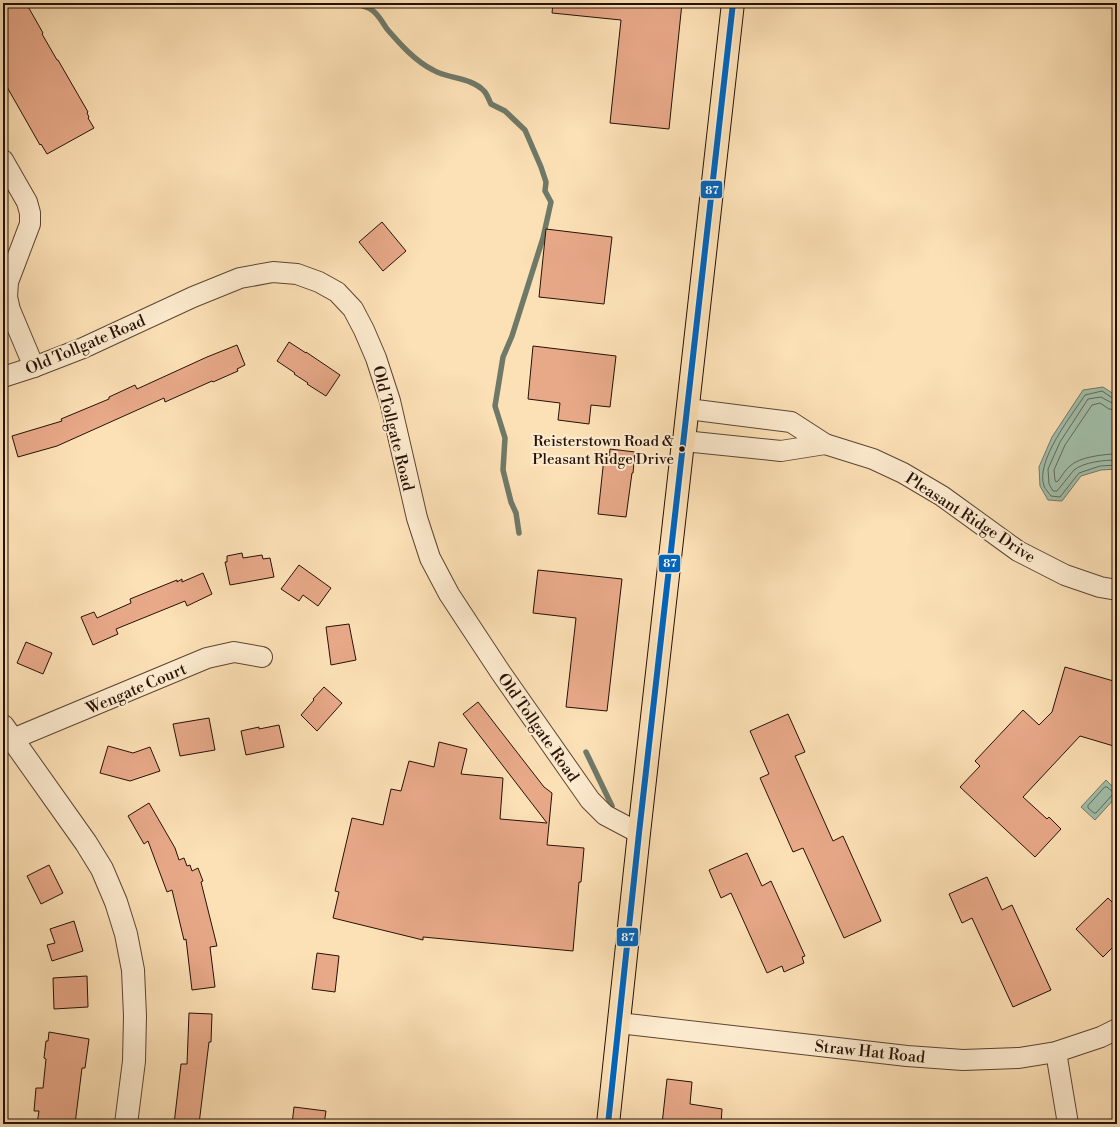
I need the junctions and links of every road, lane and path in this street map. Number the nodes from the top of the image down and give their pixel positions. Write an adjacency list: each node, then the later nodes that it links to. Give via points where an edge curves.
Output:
1 (733, 3): 6 (main road)
2 (3, 160): 3 (street, via 27,202 30,213 30,224 8,282)
3 (5, 298): 4 (street)
4 (34, 367): 5 (street, Old Tollgate Road); 12 (street, Old Tollgate Road, via 240,278 273,272 297,274 320,282 337,292 353,310 376,358 390,401 417,518 430,558 449,594 590,800 605,815)
5 (3, 377)
6 (688, 409): 7 (main road); 8 (street, Pleasant Ridge Drive, via 791,422)
7 (684, 441): 8 (street, Pleasant Ridge Drive, via 781,451); 12 (main road)
8 (825, 444): 9 (street, Pleasant Ridge Drive, via 873,459 903,472 942,496 1018,551 1065,575)
9 (1117, 590)
10 (262, 657): 11 (street, Wengate Court, via 234,652 207,658)
11 (6, 736): 16 (street, via 73,823 102,869 126,934 133,970 135,1016 134,1061)
12 (639, 833): 13 (main road)
13 (619, 1023): 15 (street, Straw Hat Road, via 907,1056 963,1060 1019,1058); 17 (main road)
14 (1117, 1029): 15 (street, Straw Hat Road)
15 (1056, 1052): 18 (street)
16 (126, 1124)
17 (608, 1124)
18 (1068, 1124)

